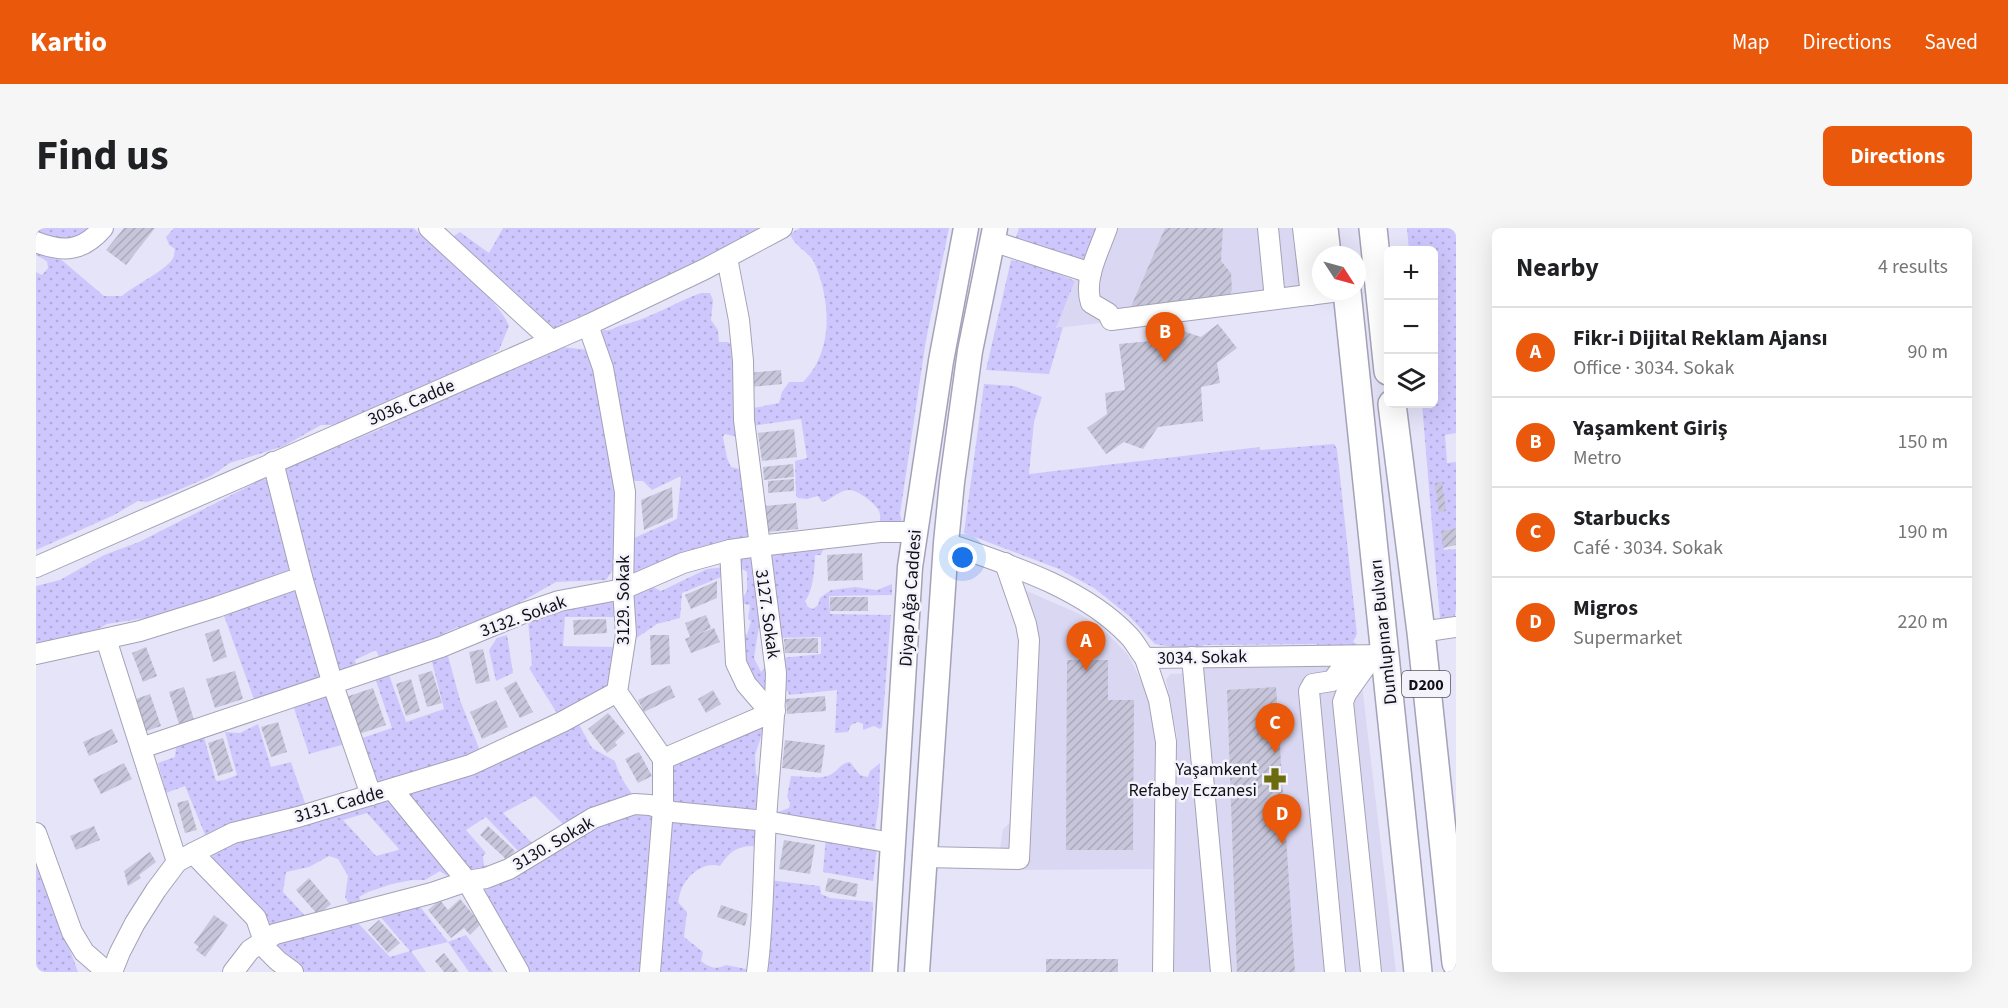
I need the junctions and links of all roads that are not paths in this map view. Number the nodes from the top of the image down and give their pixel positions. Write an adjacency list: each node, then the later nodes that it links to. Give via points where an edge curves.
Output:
1 (103, 228): 13 (street, via 82,246 65,249)
2 (782, 228): 18 (street, 3036. Cadde)
3 (966, 228): 28 (main road, Diyap Ağa Caddesi)
4 (1107, 228): 19 (street)
5 (1268, 228): 21 (street)
6 (1304, 228): 17 (street)
7 (1323, 228): 14 (highway)
8 (1341, 228): 15 (highway)
9 (1373, 228): 25 (highway)
10 (1392, 228): 16 (highway)
11 (438, 230): 24 (street)
12 (994, 235): 19 (street); 29 (main road, Diyap Ağa Caddesi, via 970,351)
13 (36, 242)
14 (1326, 246)
15 (1343, 246)
16 (1394, 246)
17 (1312, 248)
18 (728, 258): 23 (street, 3036. Cadde); 30 (street, 3127. Sokak, via 741,345 744,420)
19 (1091, 273): 21 (street, via 1087,292 1091,303 1112,320)
20 (1312, 294): 21 (street)
21 (1275, 299)
22 (1331, 300): 40 (highway, Dumlupınar Bulvarı / D200, via 1352,412 1362,432)
23 (588, 325): 24 (street, 3036. Cadde); 35 (street, 3129. Sokak, via 603,368 625,492)
24 (552, 342): 27 (street, 3036. Cadde)
25 (1387, 354)
26 (1393, 408): 37 (highway, Dumlupınar Bulvarı / D200)
27 (273, 462): 33 (street, 3036. Cadde); 34 (street)
28 (915, 532): 30 (street, 3132. Sokak, via 880,532); 56 (main road, Diyap Ağa Caddesi)
29 (946, 543): 32 (street, 3034. Sokak); 57 (main road, Diyap Ağa Caddesi)
30 (759, 546): 31 (street, 3132. Sokak); 48 (street, 3127. Sokak, via 775,664)
31 (730, 550): 35 (street, 3132. Sokak, via 682,562); 48 (street, via 736,663 746,684)
32 (1005, 563): 43 (street, 3034. Sokak, via 1093,607 1129,636); 57 (street, via 1029,640 1019,859)
33 (36, 567)
34 (302, 577): 38 (street, via 186,617); 44 (street)
35 (623, 589): 44 (street, 3132. Sokak, via 559,601); 45 (street, 3129. Sokak, via 626,634)
36 (1456, 627): 37 (street)
37 (1421, 632): 61 (highway, Dumlupınar Bulvarı / D200)
38 (106, 639): 39 (street); 49 (street)
39 (36, 654)
40 (1379, 655): 41 (street, 3034. Sokak); 47 (street); 75 (highway, Dumlupınar Bulvarı / D200)
41 (1351, 656): 42 (street, 3034. Sokak); 46 (street, via 1332,681 1311,686)
42 (1192, 657): 43 (street, 3034. Sokak); 72 (street)
43 (1144, 658): 71 (street, via 1159,700 1166,742)
44 (333, 685): 49 (street, 3132. Sokak); 52 (street)
45 (617, 692): 50 (street); 51 (street, 3131. Cadde, via 470,765)
46 (1310, 698): 47 (street); 73 (street)
47 (1343, 698): 74 (street)
48 (773, 712): 50 (street); 54 (street, 3127. Sokak)
49 (141, 748): 58 (street)
50 (663, 759): 53 (street)
51 (392, 789): 52 (street, 3131. Cadde); 59 (street)
52 (371, 795): 58 (street, 3131. Cadde, via 233,833)
53 (663, 809): 54 (street, 3130. Sokak); 59 (street, 3130. Sokak, via 634,804 593,818 509,869); 67 (street)
54 (766, 821): 56 (street, 3130. Sokak); 68 (street, 3127. Sokak)
55 (36, 834): 62 (street, via 72,932 84,952)
56 (892, 843): 69 (main road, Diyap Ağa Caddesi)
57 (925, 856): 70 (main road, Diyap Ağa Caddesi)
58 (185, 857): 60 (street, via 256,918); 63 (street, 3131. Cadde, via 135,923)
59 (467, 881): 60 (street, 3130. Sokak); 66 (street)
60 (263, 940): 64 (street, 3130. Sokak); 65 (street, via 267,950)
61 (1456, 963)
62 (106, 972)
63 (112, 972)
64 (233, 972)
65 (293, 972)
66 (519, 972)
67 (650, 972)
68 (757, 972)
69 (885, 972)
70 (917, 972)
71 (1163, 972)
72 (1221, 972)
73 (1335, 972)
74 (1371, 972)
75 (1418, 972)

